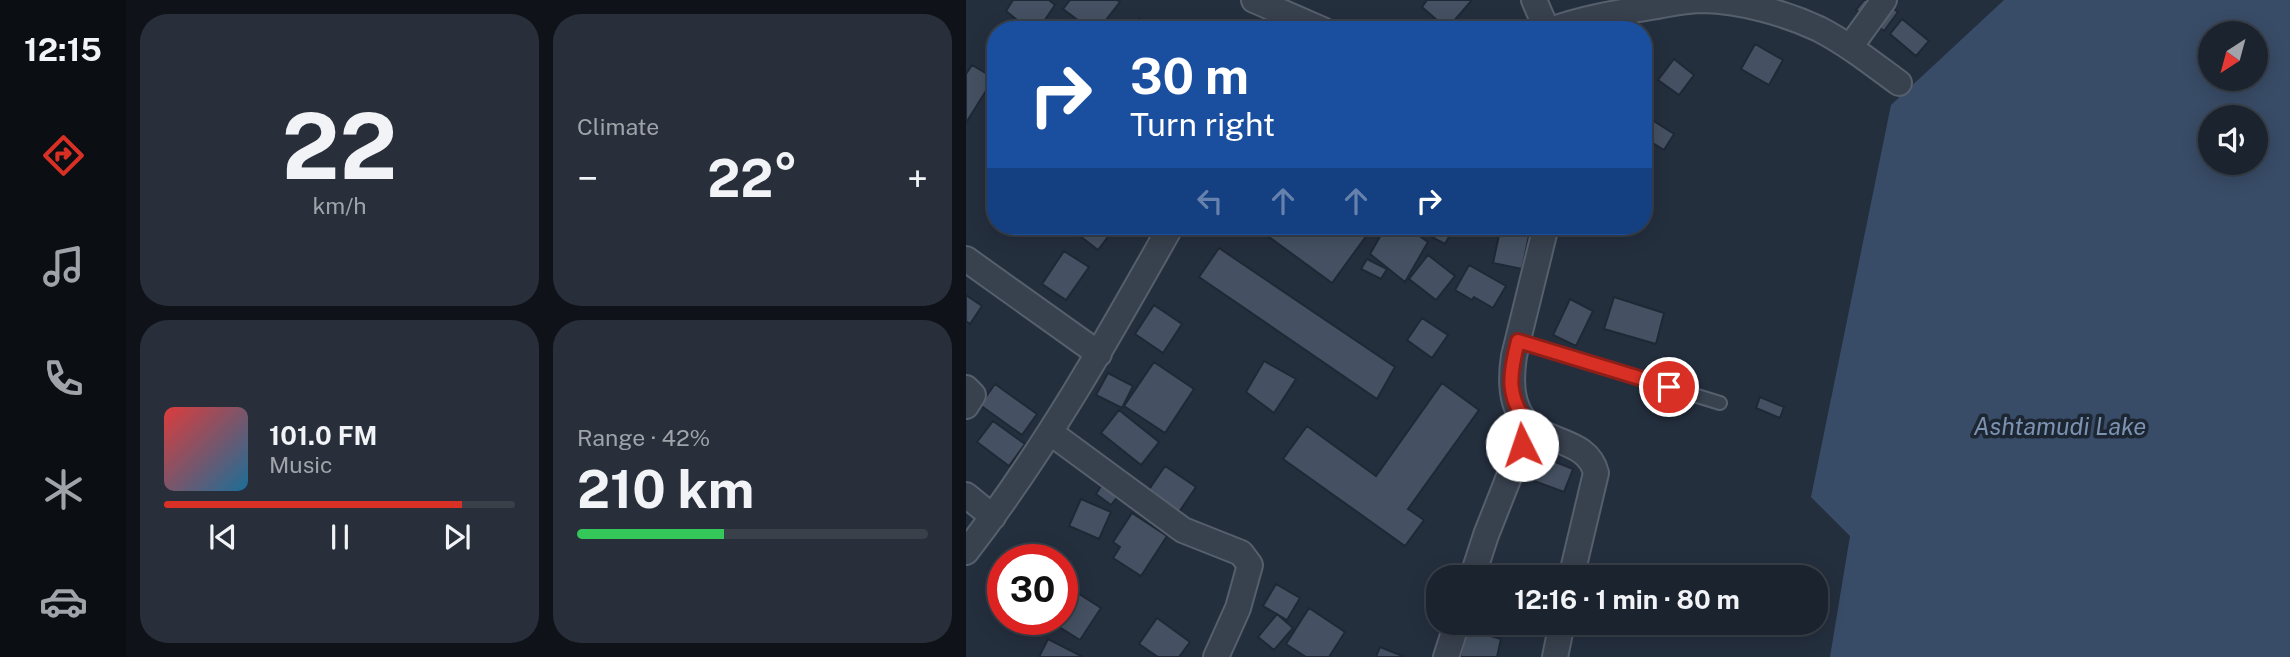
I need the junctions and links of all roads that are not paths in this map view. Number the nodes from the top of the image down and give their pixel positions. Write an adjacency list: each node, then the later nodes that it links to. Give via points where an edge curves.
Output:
1 (1254, 0): 4 (street)
2 (1534, 0): 5 (street)
3 (1884, 0): 7 (street)
4 (1285, 21)
5 (1544, 21)
6 (1574, 21): 7 (street, via 1703,0 1784,16)
7 (1850, 47): 8 (street)
8 (1899, 83)
9 (1166, 235): 13 (street)
10 (1544, 235): 12 (street)
11 (966, 259): 13 (street)
12 (1518, 341): 15 (lane); 17 (street, via 1512,396)
13 (1099, 354): 18 (street)
14 (966, 388): 16 (street, via 973,395)
15 (1720, 403)
16 (966, 406)
17 (1529, 426): 22 (street); 23 (street, via 1584,453 1594,463 1596,472)
18 (1051, 433): 20 (street); 26 (street, via 1183,530 1241,553 1250,565 1238,608)
19 (966, 495): 20 (street)
20 (993, 517): 21 (street)
21 (966, 552)
22 (1476, 565)
23 (1574, 565)
24 (1453, 635): 27 (street)
25 (1560, 635): 28 (street)
26 (1216, 657)
27 (1446, 657)
28 (1555, 657)

